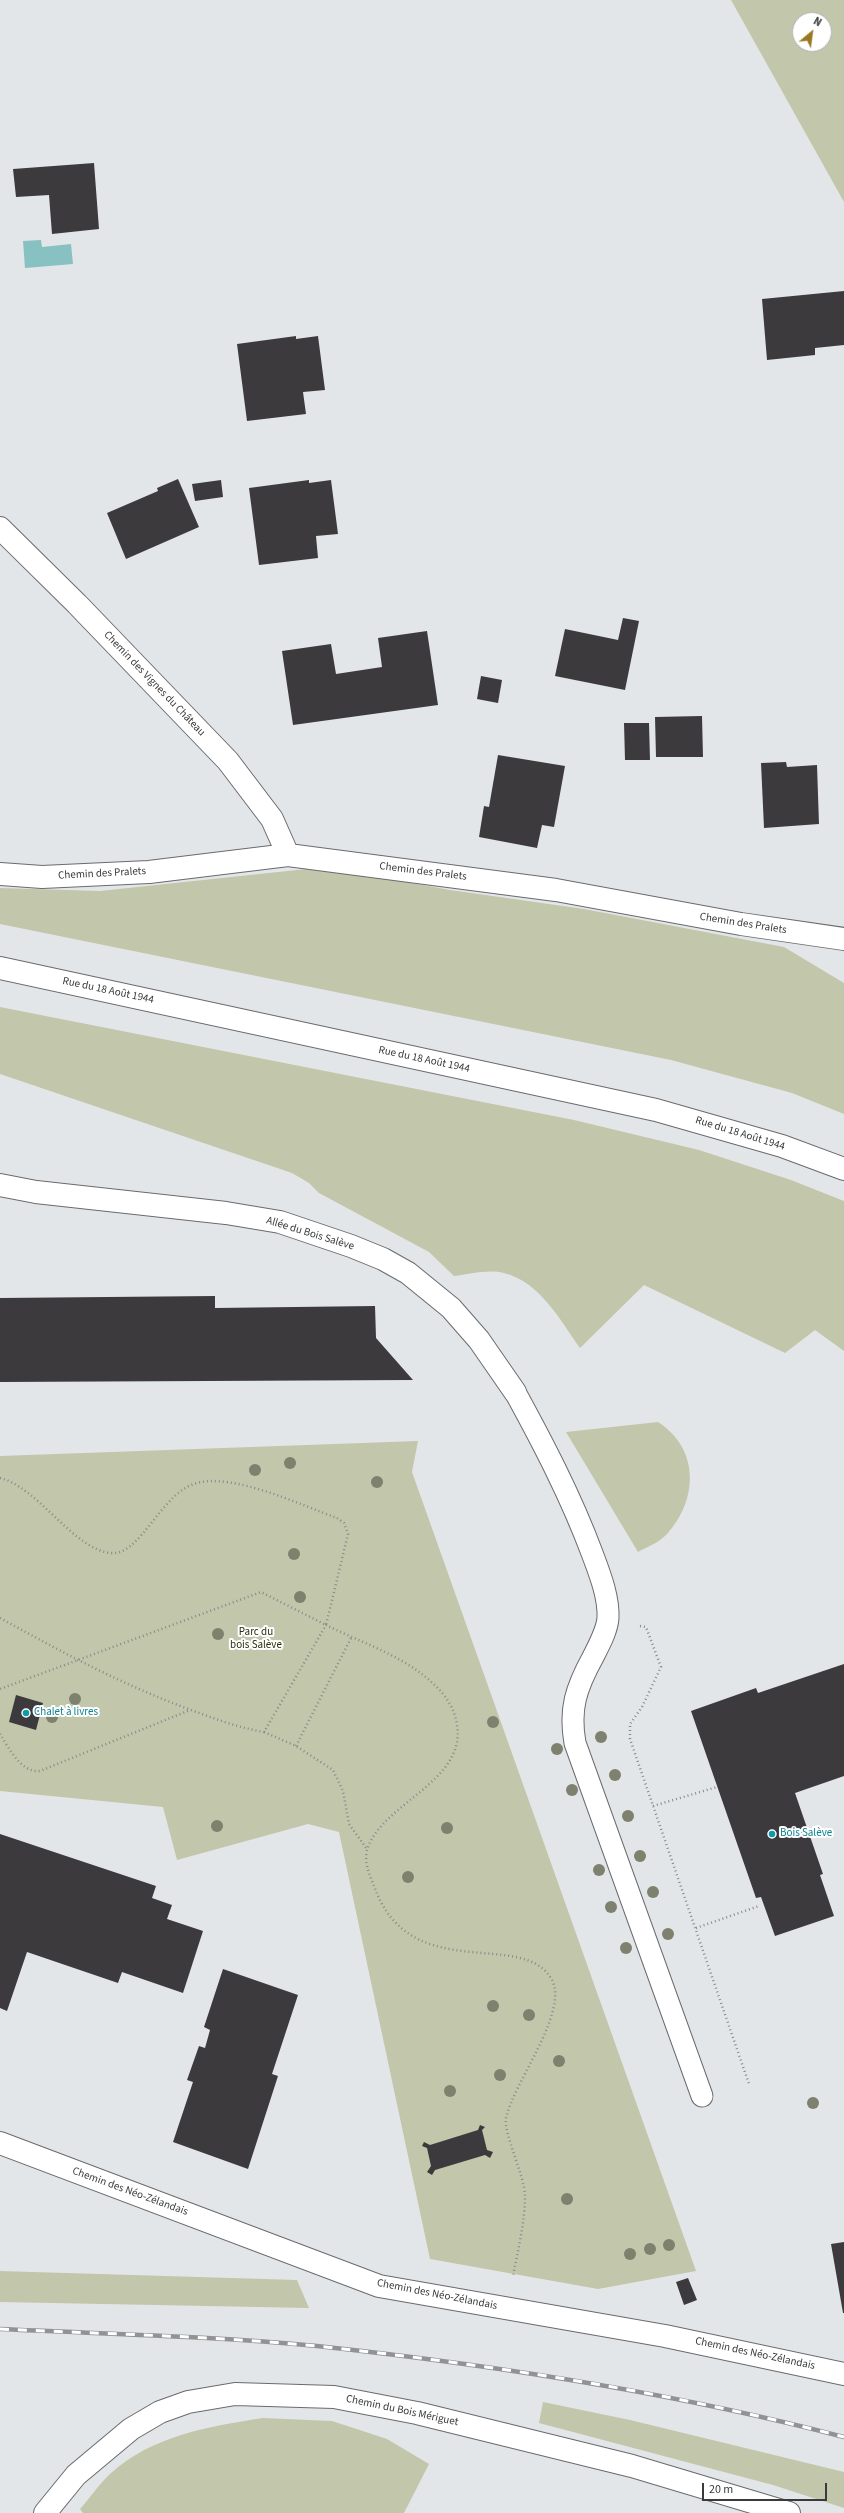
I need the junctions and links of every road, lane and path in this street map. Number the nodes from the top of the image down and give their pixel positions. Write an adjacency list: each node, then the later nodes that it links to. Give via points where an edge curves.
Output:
1 (0, 528): 2 (street, Chemin des Vignes du Château, via 228,761 272,819)
2 (288, 855): 3 (street, Chemin des Pralets, via 150,872 42,877); 4 (street, Chemin des Pralets, via 556,890)
3 (0, 874)
4 (844, 940)
5 (0, 968): 6 (street, Rue du 18 Août 1944, via 656,1110 782,1146)
6 (844, 1169)
7 (0, 1186): 8 (street, Allée du Bois Salève, via 280,1222 351,1246 408,1273 451,1308 479,1340)
8 (514, 1392): 10 (lane, via 550,1456 577,1514 602,1581)
9 (0, 1478): 12 (path, via 24,1491 88,1544 113,1554 130,1547 166,1503 176,1494 198,1482 233,1482 336,1518 344,1523 348,1534)
10 (608, 1617): 21 (path, via 646,1627 661,1667 642,1707 630,1724 629,1734); 26 (lane, via 602,1639 575,1697 571,1721 575,1743)
11 (0, 1618): 14 (path)
12 (326, 1625): 13 (path); 14 (path, via 261,1592); 17 (path)
13 (352, 1638): 19 (path); 22 (path, via 418,1671 432,1683 452,1707 458,1732 456,1749 445,1768 378,1830)
14 (75, 1660): 15 (path); 16 (path)
15 (0, 1689)
16 (190, 1710): 17 (path, via 240,1728); 18 (path, via 33,1772 24,1767)
17 (264, 1732): 19 (path)
18 (0, 1734)
19 (296, 1746): 22 (path, via 333,1770 343,1791 349,1824)
20 (717, 1786): 21 (path)
21 (653, 1806): 24 (path)
22 (367, 1849): 28 (path, via 366,1861 382,1905 392,1921 405,1933 418,1941 438,1947 528,1960 547,1972 555,1986 554,2009 506,2119 525,2195 519,2247)
23 (759, 1906): 24 (path)
24 (696, 1928): 25 (path)
25 (749, 2084)
26 (702, 2096)
27 (0, 2143): 28 (street, Chemin des Néo-Zélandais, via 380,2286)
28 (506, 2308): 29 (street, Chemin des Néo-Zélandais, via 710,2345)
29 (844, 2374)
30 (45, 2513): 31 (street, Chemin du Bois Mériguet, via 76,2475 131,2428 160,2412 188,2402 236,2394 334,2397 417,2413 632,2466)
31 (789, 2513)

